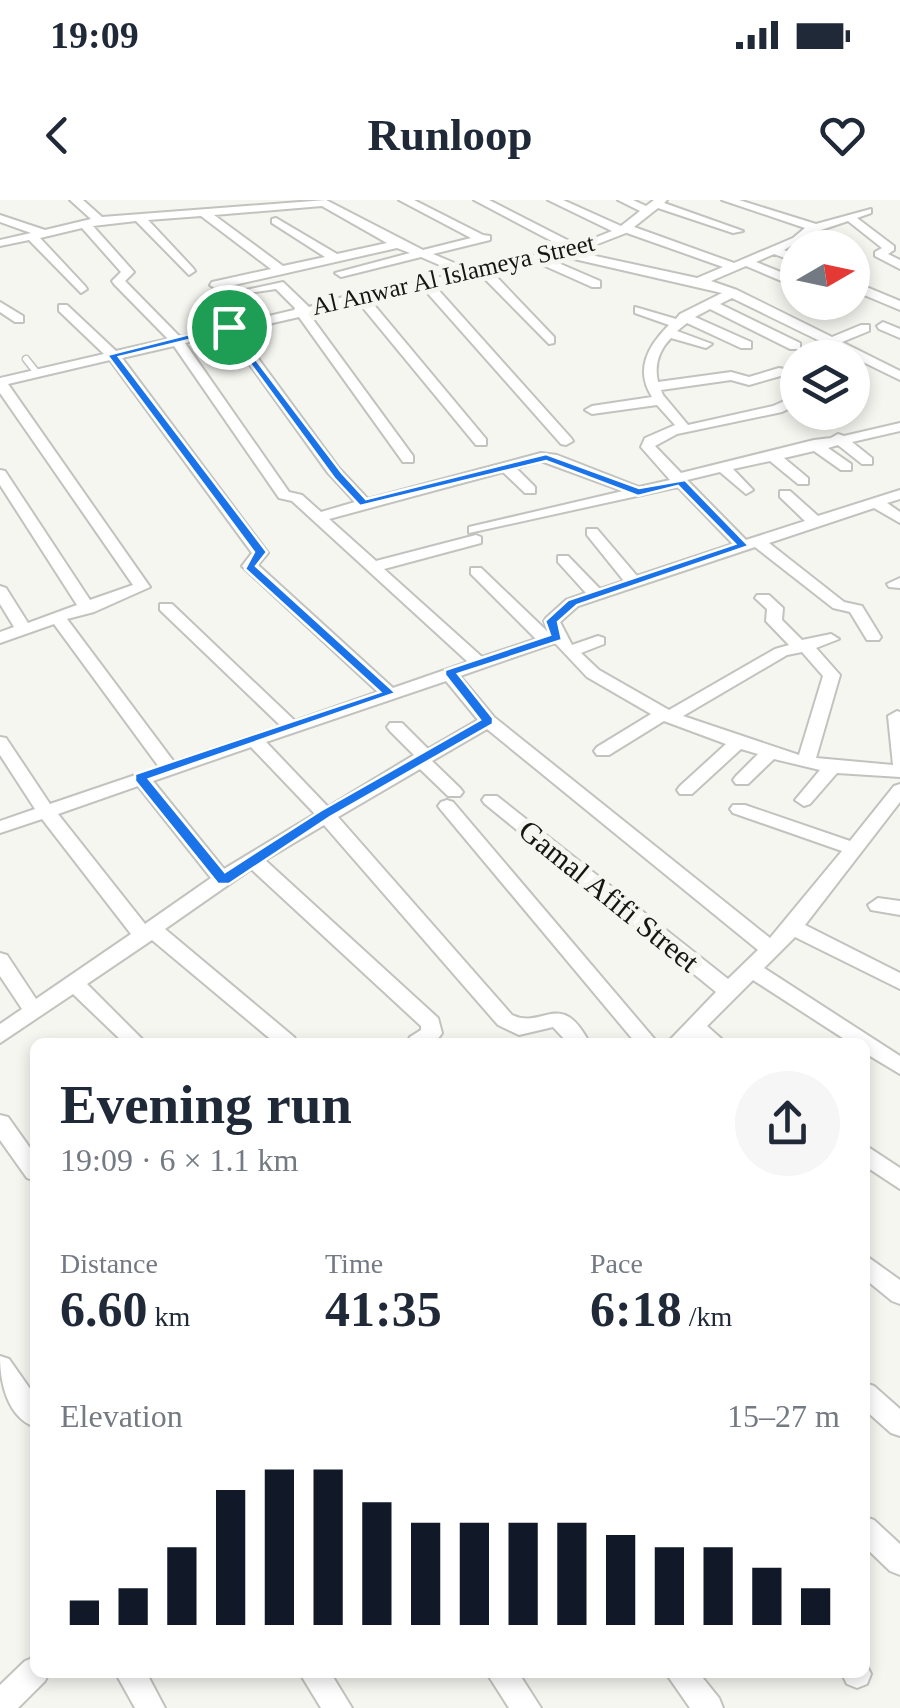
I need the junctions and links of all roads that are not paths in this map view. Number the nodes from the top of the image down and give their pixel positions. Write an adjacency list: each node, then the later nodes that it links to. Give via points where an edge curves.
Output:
1 (76, 200): 18 (street)
2 (168, 200): 13 (street)
3 (405, 200): 31 (street, via 484,238)
4 (480, 200): 27 (street)
5 (554, 200): 20 (street)
6 (624, 200): 10 (street)
7 (731, 200): 19 (street)
8 (321, 202): 9 (street); 25 (street)
9 (242, 204): 11 (street)
10 (655, 205): 20 (street, Al Anwar Al Islameya Street); 21 (street)
11 (201, 211): 13 (street); 36 (street)
12 (867, 211): 15 (street)
13 (184, 212): 14 (street)
14 (137, 216): 18 (street); 37 (street)
15 (849, 217): 19 (street); 26 (street)
16 (0, 218): 22 (street)
17 (276, 221): 32 (street)
18 (92, 222): 22 (street); 63 (street, via 128,272 118,281)
19 (816, 228): 28 (street)
20 (623, 230): 27 (street, Al Anwar Al Islameya Street); 34 (street)
21 (737, 231)
22 (38, 234): 23 (street); 46 (street)
23 (0, 243)
24 (900, 243): 26 (street)
25 (398, 244): 31 (street); 32 (street)
26 (886, 244): 35 (street, via 890,249 878,254)
27 (576, 249): 29 (street, Al Anwar Al Islameya Street)
28 (774, 250): 30 (street); 34 (street)
29 (562, 252): 33 (street, Al Anwar Al Islameya Street); 41 (street)
30 (780, 252)
31 (422, 254): 38 (street); 39 (street)
32 (335, 258): 36 (street)
33 (537, 258): 38 (street, Al Anwar Al Islameya Street); 43 (street)
34 (740, 264): 40 (street); 41 (street)
35 (900, 265)
36 (280, 270): 55 (street, via 219,290 280,285)
37 (188, 271)
38 (478, 272): 42 (street, Al Anwar Al Islameya Street); 64 (street)
39 (341, 273)
40 (780, 276)
41 (701, 282): 50 (street)
42 (426, 284): 49 (street, Al Anwar Al Islameya Street); 84 (street)
43 (596, 284)
44 (780, 286): 45 (street)
45 (776, 287)
46 (81, 289)
47 (762, 293): 50 (street)
48 (870, 293): 53 (street)
49 (360, 296): 55 (street, Al Anwar Al Islameya Street); 85 (street)
50 (740, 296): 51 (street); 66 (street)
51 (709, 303): 58 (street); 65 (street)
52 (0, 306): 57 (street)
53 (900, 306)
54 (63, 308): 70 (street)
55 (302, 310): 60 (street, Al Anwar Al Islameya Street); 88 (street)
56 (639, 310): 58 (street)
57 (20, 319)
58 (676, 324): 68 (street); 69 (street); 78 (street, via 651,365)
59 (883, 326): 62 (street)
60 (229, 327): 63 (street, Al Anwar Al Islameya Street); 102 (street)
61 (865, 328): 67 (street)
62 (900, 334)
63 (176, 340): 70 (street, Al Anwar Al Islameya Street); 103 (street, via 284,495)
64 (549, 340)
65 (783, 340)
66 (828, 340)
67 (837, 340)
68 (706, 344)
69 (746, 345)
70 (112, 355): 75 (street, Al Anwar Al Islameya Street); 127 (street, via 260,552 250,566)
71 (26, 359): 75 (lane)
72 (870, 363): 76 (street)
73 (725, 364): 78 (street)
74 (779, 372): 78 (street)
75 (38, 373): 77 (street, Al Anwar Al Islameya Street)
76 (900, 376)
77 (0, 382): 116 (street, via 142,582 138,591)
78 (655, 389): 80 (street); 82 (street)
79 (780, 407): 82 (street)
80 (592, 410)
81 (900, 426): 83 (street)
82 (680, 431): 94 (street, via 648,444)
83 (838, 438): 86 (street); 89 (street)
84 (566, 441)
85 (481, 442)
86 (814, 444): 87 (street); 92 (street)
87 (771, 454): 91 (street); 95 (street)
88 (408, 459)
89 (868, 461)
90 (505, 466): 96 (street); 98 (street, via 552,458); 102 (street)
91 (722, 466): 94 (street); 97 (street)
92 (846, 467)
93 (0, 474): 116 (street)
94 (678, 480): 98 (street); 107 (street)
95 (802, 481)
96 (530, 490)
97 (746, 490)
98 (638, 492): 109 (street)
99 (785, 494): 105 (street)
100 (900, 494): 101 (street)
101 (876, 502): 104 (street); 105 (street)
102 (364, 503): 103 (street)
103 (318, 517): 109 (street)
104 (900, 519)
105 (815, 522): 107 (street)
106 (592, 532): 111 (street)
107 (750, 544): 111 (street); 119 (street, via 856,610)
108 (562, 559): 113 (street)
109 (372, 567): 125 (street)
110 (476, 572): 123 (street)
111 (633, 582): 113 (street)
112 (0, 590): 118 (street)
113 (596, 594): 123 (street, via 558,613 552,621)
114 (763, 598): 124 (street, via 774,608 774,621)
115 (166, 608): 131 (street)
116 (88, 609): 117 (street)
117 (60, 619): 118 (street); 141 (street)
118 (24, 630): 120 (street)
119 (873, 637)
120 (0, 638)
121 (831, 639): 124 (street)
122 (598, 642): 123 (street)
123 (558, 643): 125 (street); 128 (street, via 613,686)
124 (802, 645): 128 (street); 139 (street, via 832,675)
125 (479, 662): 126 (street)
126 (450, 672): 127 (street); 130 (street)
127 (389, 693): 131 (street)
128 (666, 715): 135 (street); 136 (street)
129 (897, 716): 140 (street)
130 (488, 721): 138 (street); 162 (street)
131 (292, 727): 133 (street)
132 (396, 727): 138 (street)
133 (254, 740): 141 (street); 152 (street)
134 (0, 742): 151 (street)
135 (738, 742): 137 (street); 146 (street)
136 (603, 751)
137 (771, 752): 139 (street); 145 (street)
138 (422, 758): 152 (street); 175 (street)
139 (806, 761): 142 (street)
140 (900, 763)
141 (169, 768): 144 (street)
142 (834, 768): 143 (street); 149 (street)
143 (900, 772)
144 (140, 778): 151 (street); 157 (street)
145 (742, 780)
146 (686, 790)
147 (900, 790): 153 (street)
148 (491, 800): 167 (street, Gamal Afifi Street)
149 (804, 800)
150 (739, 809): 155 (street)
151 (46, 811): 154 (street); 161 (street)
152 (325, 814): 156 (street); 174 (street, via 505,1020 519,1027 558,1018)
153 (890, 815): 155 (street)
154 (0, 827)
155 (854, 849): 160 (street)
156 (252, 859): 157 (street); 173 (street, via 431,1023 432,1033)
157 (223, 880): 161 (street)
158 (878, 905): 159 (street)
159 (900, 908)
160 (793, 926): 162 (street); 165 (street)
161 (149, 933): 166 (street); 172 (street)
162 (771, 950): 164 (street)
163 (0, 960): 168 (street)
164 (752, 969): 167 (street); 176 (street)
165 (900, 982)
166 (76, 985): 168 (street); 171 (street)
167 (729, 991): 170 (street)
168 (34, 1012): 169 (street)
169 (0, 1035)
170 (686, 1035)
171 (131, 1038)
172 (282, 1038)
173 (424, 1038)
174 (576, 1038)
175 (644, 1038)
176 (856, 1038)
177 (870, 1047): 178 (street)
178 (900, 1066)
179 (0, 1124): 181 (street)
180 (870, 1158): 182 (street)
181 (30, 1165)
182 (900, 1180)
183 (870, 1269): 184 (street)
184 (900, 1294)
185 (0, 1367): 187 (street)
186 (870, 1398): 188 (street)
187 (30, 1409)
188 (900, 1425)
189 (870, 1534): 190 (street)
190 (900, 1562)
191 (30, 1676): 196 (street)
192 (133, 1678): 197 (street)
193 (317, 1678): 198 (street)
194 (505, 1678): 199 (street)
195 (683, 1678): 200 (street)
196 (0, 1705)
197 (152, 1708)
198 (338, 1708)
199 (528, 1708)
200 (709, 1708)

